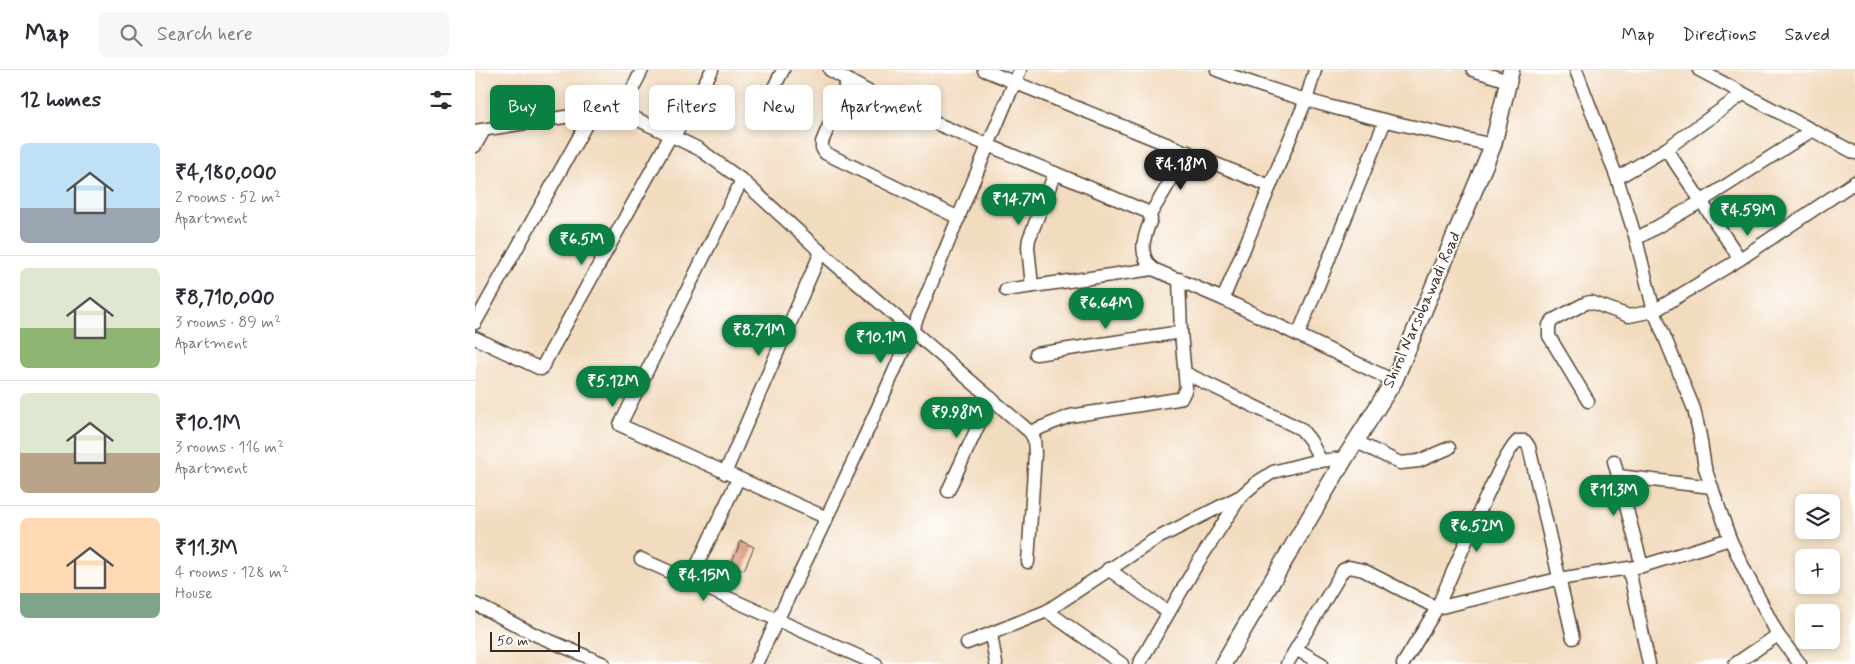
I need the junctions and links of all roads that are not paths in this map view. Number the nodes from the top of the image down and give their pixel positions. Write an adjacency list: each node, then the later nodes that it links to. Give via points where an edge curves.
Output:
1 (642, 70): 14 (street)
2 (712, 70): 24 (street)
3 (783, 70): 15 (street)
4 (830, 70): 13 (street)
5 (984, 70): 11 (street)
6 (1217, 70): 17 (street)
7 (1315, 70): 17 (street)
8 (1473, 70): 12 (street)
9 (1576, 70): 32 (street)
10 (1699, 70): 16 (street)
11 (1018, 76): 25 (street); 29 (street)
12 (1510, 76): 26 (main road, Shirol Narsobawadi Road)
13 (848, 80): 25 (street, via 892,105); 38 (street, via 822,142 825,153)
14 (634, 85)
15 (775, 85)
16 (1743, 94): 23 (street); 28 (street)
17 (1306, 100): 20 (street); 35 (street)
18 (565, 118): 21 (street)
19 (639, 120): 24 (street)
20 (1385, 121): 26 (street); 51 (street)
21 (479, 130): 27 (street)
22 (583, 130): 48 (street)
23 (1811, 131): 30 (street); 36 (street)
24 (673, 136): 33 (street, via 699,149); 52 (street, via 541,369)
25 (987, 145): 31 (street); 38 (street)
26 (1493, 145): 55 (main road, Shirol Narsobawadi Road)
27 (475, 146)
28 (1666, 149): 32 (street); 36 (street)
29 (1187, 152): 35 (street); 37 (street)
30 (1855, 153)
31 (1055, 173): 37 (street); 44 (street, via 1029,239)
32 (1617, 178): 39 (street)
33 (742, 180): 40 (street); 64 (street, via 620,425)
34 (1855, 182): 41 (street)
35 (1270, 186): 46 (street)
36 (1702, 202): 39 (street); 41 (street)
37 (1150, 215): 42 (street, via 1142,245 1147,263)
38 (959, 218): 49 (street)
39 (1636, 239): 47 (street)
40 (821, 252): 49 (street); 64 (street)
41 (1740, 259): 47 (street)
42 (1153, 269): 43 (street); 44 (street)
43 (1179, 279): 46 (street); 50 (street)
44 (1032, 286): 45 (street)
45 (1006, 290)
46 (1223, 299): 51 (street)
47 (1654, 311): 57 (street, via 1629,316 1597,303 1586,303 1549,325 1549,336); 67 (street, via 1694,409 1705,468)
48 (475, 323)
49 (912, 330): 56 (street); 70 (street)
50 (1181, 332): 53 (street); 54 (street)
51 (1298, 335): 55 (street)
52 (475, 338)
53 (1036, 354)
54 (1185, 373): 58 (street, via 1185,393 1178,399 1070,416); 62 (street, via 1301,429)
55 (1393, 381): 59 (main road, Shirol Narsobawadi Road)
56 (991, 398): 58 (street); 68 (street)
57 (1588, 401)
58 (1030, 432): 73 (street, via 1035,454)
59 (1355, 441): 60 (street, via 1400,463 1419,461); 61 (main road, Shirol Narsobawadi Road)
60 (1449, 448)
61 (1345, 458): 62 (street); 95 (main road, Shirol Narsobawadi Road)
62 (1321, 461): 69 (street, via 1273,472)
63 (1614, 461): 65 (street)
64 (725, 473): 66 (street)
65 (1618, 476): 67 (street); 74 (street)
66 (738, 479): 70 (street); 77 (street)
67 (1712, 487): 71 (street)
68 (949, 491)
69 (1241, 496): 75 (street, via 1154,540); 81 (street)
70 (827, 518): 82 (street)
71 (1730, 539): 74 (street); 84 (street)
72 (641, 559): 77 (street)
73 (1028, 562)
74 (1635, 568): 76 (street); 99 (street)
75 (1108, 569): 80 (street); 81 (street)
76 (1559, 579): 79 (street); 79 (street, via 1529,447 1525,441 1518,441 1511,447 1491,486); 85 (street)
77 (690, 580): 82 (street)
78 (475, 604): 89 (street)
79 (1437, 608): 87 (street, via 1363,570 1349,567 1343,570); 98 (street)
80 (1047, 611): 83 (street); 93 (street)
81 (1168, 612): 94 (street)
82 (778, 620): 90 (street); 91 (street)
83 (991, 634): 86 (street); 88 (street)
84 (1778, 635): 100 (street); 101 (street)
85 (1573, 638)
86 (967, 643)
87 (1296, 649): 96 (street); 97 (street)
88 (996, 660): 92 (street)
89 (604, 664)
90 (757, 664)
91 (876, 664)
92 (1008, 664)
93 (1122, 664)
94 (1139, 664)
95 (1223, 664)
96 (1287, 664)
97 (1322, 664)
98 (1403, 664)
99 (1649, 664)
100 (1735, 664)
101 (1800, 664)

